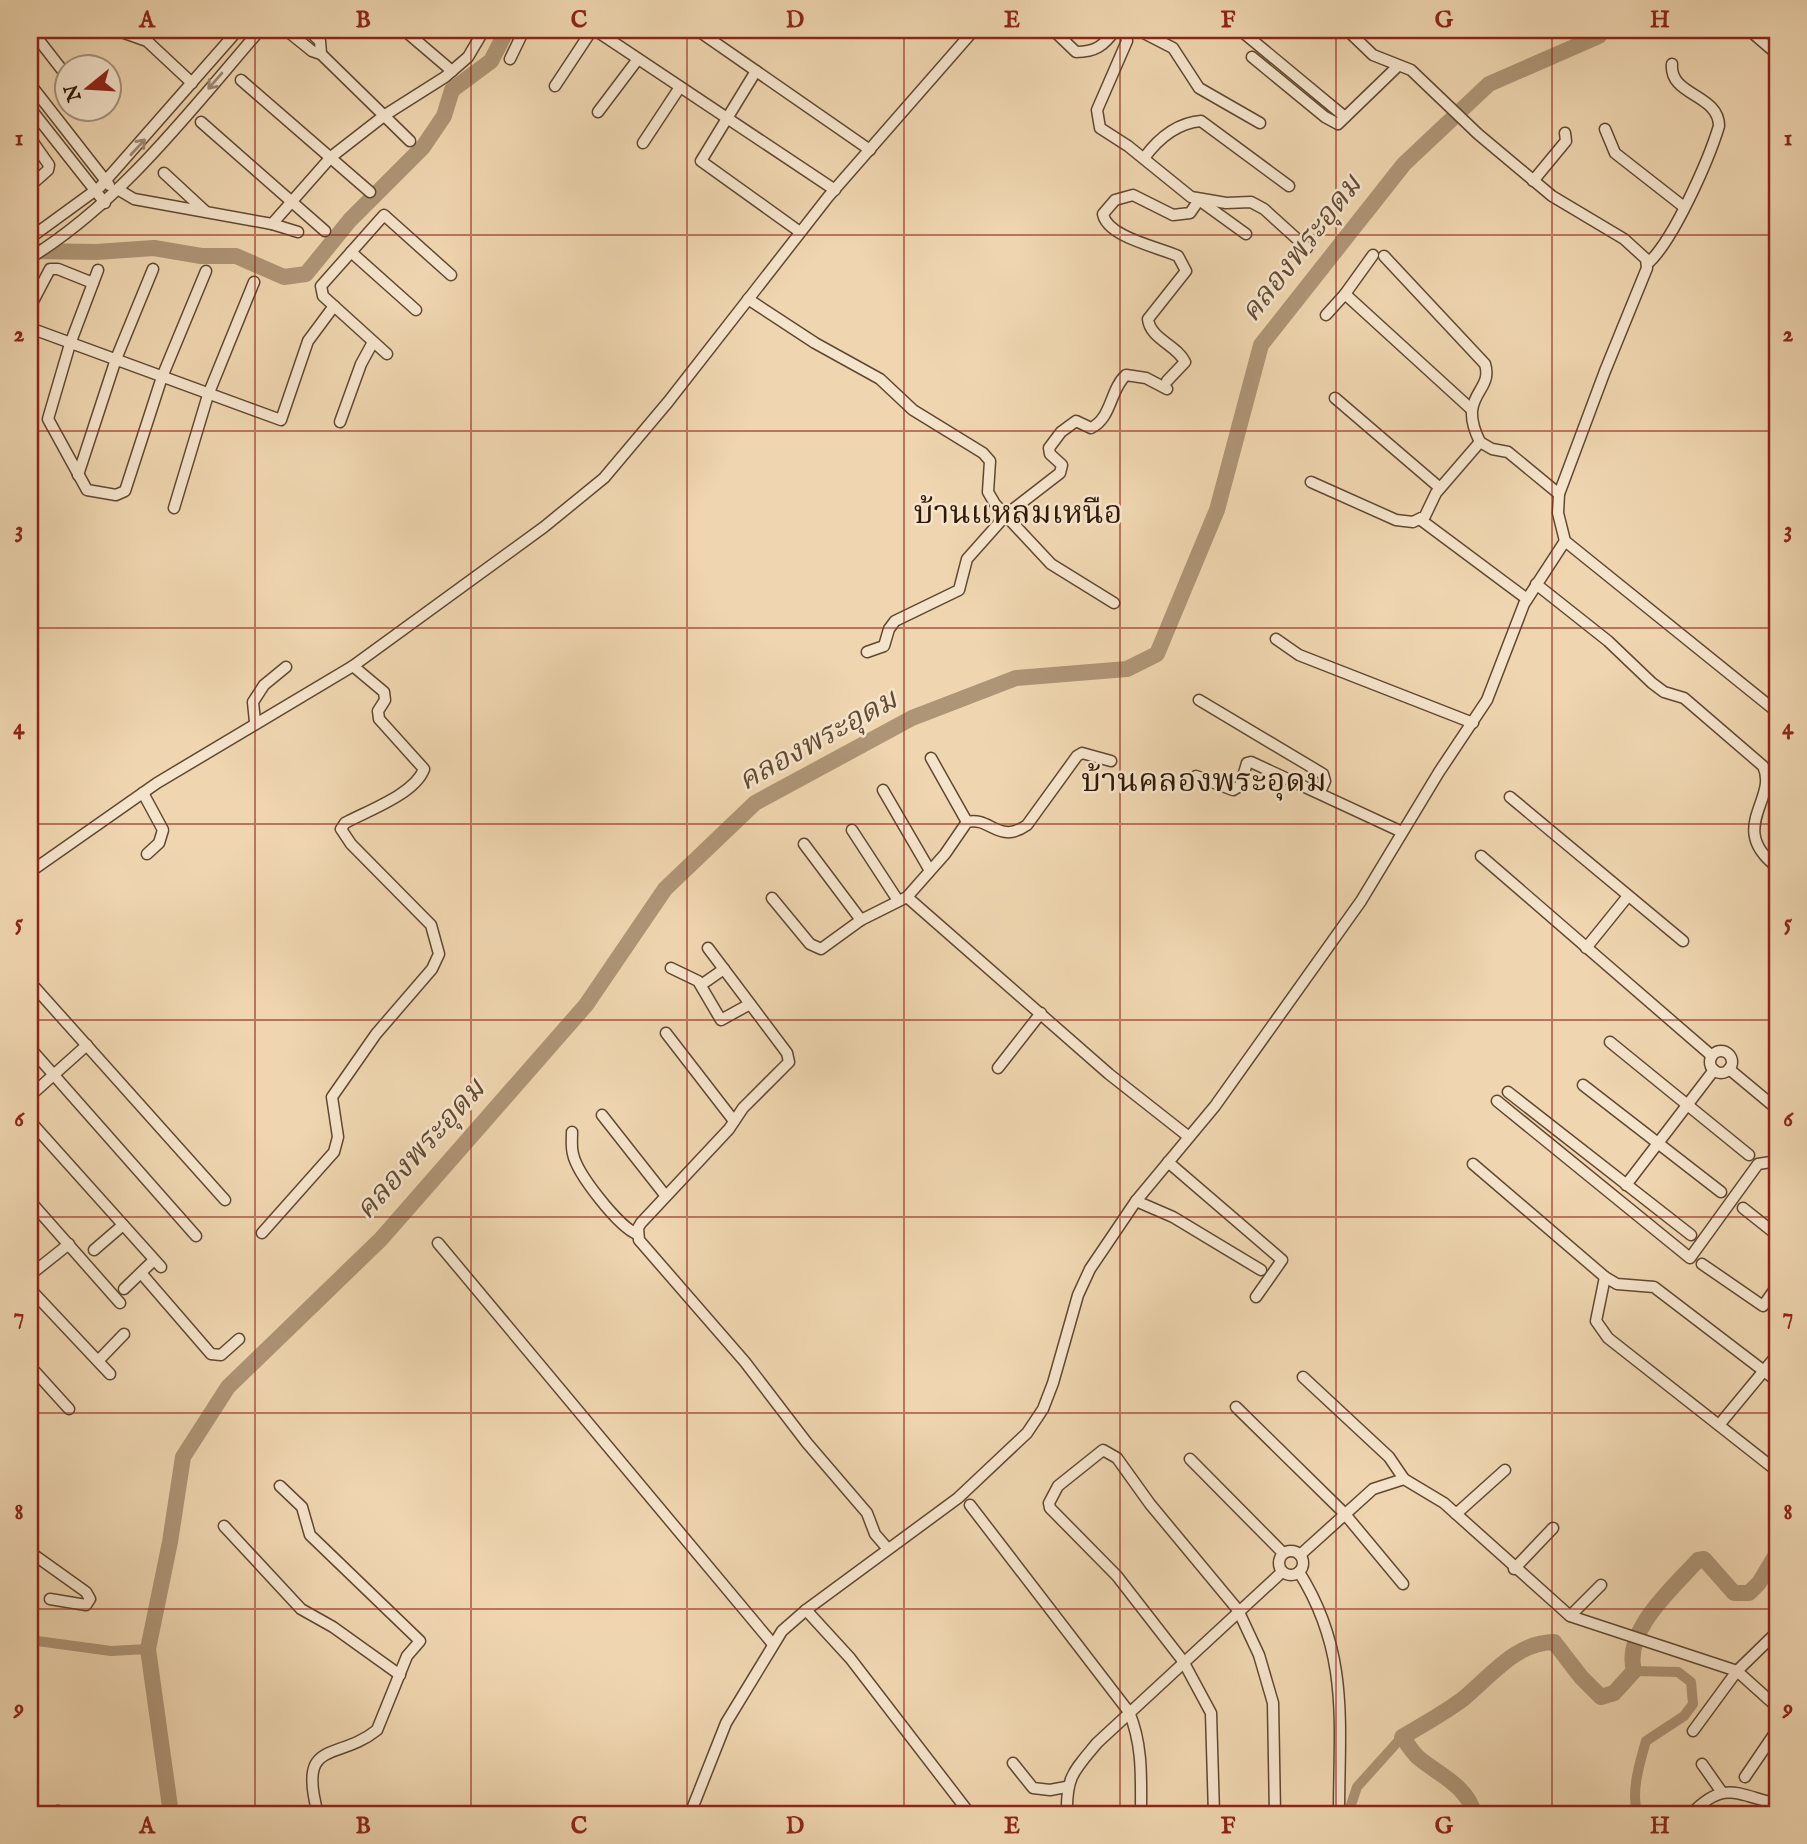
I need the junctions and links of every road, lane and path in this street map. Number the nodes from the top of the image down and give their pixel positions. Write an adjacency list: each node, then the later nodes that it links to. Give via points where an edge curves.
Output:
1 (31, 30): 22 (street)
2 (116, 30): 31 (street, via 147,41)
3 (238, 30): 31 (street)
4 (260, 30): 59 (street, one-way to 59)
5 (286, 30): 20 (street)
6 (308, 30): 20 (street, via 320,41)
7 (404, 30): 28 (street)
8 (484, 30): 28 (street, via 468,57)
9 (524, 30): 24 (street)
10 (593, 30): 25 (street); 33 (street)
11 (697, 30): 29 (street)
12 (974, 30): 48 (street)
13 (1053, 30): 14 (street, via 1076,52 1093,52)
14 (1115, 30)
15 (1125, 30): 50 (street, via 1128,41 1097,118 1100,128)
16 (1138, 30): 41 (street, via 1173,48 1199,88)
17 (1240, 30): 38 (street)
18 (1348, 30): 27 (street, via 1373,55)
19 (1753, 31): 21 (street)
20 (321, 54): 37 (street)
21 (1777, 54)
22 (52, 57)
23 (1252, 57): 38 (street, via 1335,124)
24 (510, 59)
25 (638, 59): 34 (street); 36 (street)
26 (1672, 64): 64 (street, via 1676,81 1719,116 1714,141)
27 (1398, 66): 38 (street); 54 (street, via 1434,89)
28 (452, 71): 37 (street)
29 (756, 71): 39 (street); 48 (street)
30 (241, 80): 49 (street)
31 (192, 83): 53 (street, one-way to 31)
32 (30, 84): 47 (street)
33 (555, 86)
34 (680, 87): 39 (street); 46 (street)
35 (30, 108): 51 (street)
36 (598, 112)
37 (385, 115): 45 (street); 49 (street)
38 (1346, 117)
39 (727, 118): 57 (street); 69 (street, via 701,161)
40 (201, 122): 63 (street)
41 (1260, 123)
42 (1605, 129): 64 (street, via 1615,153)
43 (1565, 133): 54 (street, via 1566,141)
44 (30, 138): 55 (street, via 49,165)
45 (410, 141)
46 (643, 143)
47 (80, 149): 51 (street); 53 (street)
48 (870, 149): 57 (street)
49 (331, 157): 60 (street); 63 (street)
50 (1144, 158): 56 (street, via 1159,138 1201,121); 61 (street)
51 (70, 159): 58 (street)
52 (164, 173): 65 (street)
53 (105, 181): 58 (street); 59 (street)
54 (1533, 181): 77 (street, via 1630,243)
55 (30, 186)
56 (1289, 186)
57 (835, 190): 69 (street)
58 (95, 191): 62 (street); 71 (street)
59 (118, 192): 62 (street); 65 (street)
60 (370, 192)
61 (1199, 200): 70 (street); 72 (street, via 1251,202); 106 (street, via 1190,213 1173,215 1133,195 1115,200 1103,214 1116,232 1178,256 1184,264 1186,271 1148,319 1153,331 1185,362 1167,385 1123,377 1096,427 1076,421 1052,443 1048,451 1062,465 1060,473)
62 (105, 203): 76 (street)
63 (293, 203): 66 (street); 67 (street)
64 (1684, 207): 77 (street)
65 (207, 213): 66 (street)
66 (272, 224): 68 (street)
67 (325, 231)
68 (298, 232)
69 (800, 232): 85 (street)
70 (1246, 234)
71 (30, 238)
72 (1307, 248)
73 (351, 252): 81 (street, via 384,215); 86 (street, via 321,286 323,296); 88 (street)
74 (1373, 255): 84 (street)
75 (1384, 256): 98 (street, via 1485,364 1485,381)
76 (30, 258)
77 (1647, 264): 104 (street)
78 (153, 269): 94 (street)
79 (98, 270): 83 (street)
80 (206, 271): 95 (street)
81 (452, 275)
82 (254, 282): 96 (street)
83 (93, 283): 87 (street, via 50,270); 92 (street)
84 (1345, 294): 89 (street); 98 (street)
85 (748, 299): 106 (street, via 880,379 913,411 983,453 992,471 988,492); 114 (street, via 615,468 553,520)
86 (334, 306): 91 (street); 96 (street, via 309,341 281,420)
87 (30, 307)
88 (416, 310)
89 (1326, 315)
90 (30, 328): 92 (street)
91 (373, 342): 93 (street); 99 (street)
92 (70, 344): 94 (street); 101 (street, via 48,419)
93 (387, 354)
94 (116, 359): 95 (street); 101 (street)
95 (162, 377): 96 (street); 101 (street, via 125,491 116,495 91,492)
96 (208, 395): 105 (street)
97 (1335, 398): 103 (street)
98 (1471, 409): 100 (street, via 1471,426)
99 (340, 422)
100 (1479, 442): 103 (street); 104 (street, via 1508,452)
101 (78, 475)
102 (1311, 482): 107 (street, via 1396,520)
103 (1440, 488): 107 (street)
104 (1559, 494): 108 (street)
105 (174, 508)
106 (1007, 514): 111 (street, via 1051,564); 113 (street, via 967,559 959,590 895,621 884,646)
107 (1421, 520): 110 (street)
108 (1565, 541): 109 (street); 117 (street)
109 (1536, 584): 110 (street); 133 (street, via 1652,683 1684,698 1763,766 1767,778 1755,816 1756,843 1763,857)
110 (1527, 599): 119 (street, via 1492,691)
111 (1114, 603)
112 (1276, 639): 119 (street, via 1299,655)
113 (867, 652)
114 (353, 666): 118 (street); 182 (street, via 384,692 379,719 424,769 387,803 341,829 351,845 431,925 439,954 332,1097 338,1137 334,1152)
115 (286, 667): 118 (street, via 264,685 253,702)
116 (1199, 700): 125 (street, via 1323,774)
117 (1777, 712)
118 (255, 722): 124 (street)
119 (1473, 723): 129 (street)
120 (931, 758): 127 (street)
121 (1111, 761): 127 (street, via 1082,753 1077,756 1027,825 1015,832)
122 (1196, 776): 125 (street, via 1236,789 1251,762)
123 (883, 790): 134 (street)
124 (144, 793): 131 (street, via 163,830); 135 (street)
125 (1320, 793): 129 (street)
126 (1510, 797): 136 (street)
127 (967, 822): 134 (street)
128 (852, 830): 138 (street)
129 (1402, 832): 168 (street, via 1361,901)
130 (804, 844): 139 (street)
131 (148, 854)
132 (1481, 856): 142 (street)
133 (1777, 867)
134 (929, 869): 138 (street)
135 (30, 872)
136 (1628, 896): 140 (street); 142 (street)
137 (772, 898): 139 (street, via 818,949)
138 (902, 898): 139 (street); 148 (street)
139 (861, 920)
140 (1683, 941)
141 (708, 948): 144 (street)
142 (1586, 948): 153 (street)
143 (671, 968): 146 (street)
144 (723, 969): 146 (street); 147 (street)
145 (30, 982): 151 (street)
146 (701, 985): 147 (street, via 721,1020)
147 (750, 1004): 166 (street, via 789,1062)
148 (1041, 1013): 154 (street); 168 (street)
149 (666, 1033): 166 (street)
150 (1610, 1042): 162 (street)
151 (87, 1045): 157 (street); 178 (street)
152 (30, 1048): 157 (street)
153 (1712, 1056): 155 (street, via 1722,1051 1728,1054); 156 (street)
154 (998, 1068)
155 (1729, 1069): 156 (street); 163 (street)
156 (1714, 1070): 162 (street)
157 (54, 1075): 160 (street); 186 (street)
158 (1583, 1085): 169 (street)
159 (1508, 1091): 174 (street)
160 (30, 1096)
161 (1497, 1101): 171 (street, via 1690,1258 1758,1164)
162 (1687, 1105): 169 (street); 170 (street)
163 (1777, 1109)
164 (602, 1115): 176 (street)
165 (30, 1121): 181 (street)
166 (734, 1121): 176 (street)
167 (572, 1132): 183 (street, via 575,1161 626,1230)
168 (1189, 1137): 172 (street)
169 (1658, 1143): 174 (street); 175 (street)
170 (1749, 1155)
171 (1777, 1161)
172 (1168, 1162): 179 (street); 198 (street, via 1282,1260)
173 (1473, 1164): 194 (street)
174 (1626, 1185): 184 (street)
175 (1720, 1192)
176 (665, 1195): 183 (street)
177 (30, 1200): 188 (street)
178 (225, 1200)
179 (1136, 1202): 191 (street, via 1173,1217); 222 (street, via 1090,1269 1053,1383 1027,1433 981,1479)
180 (1743, 1208): 185 (street)
181 (122, 1225): 189 (street); 192 (street, via 158,1264)
182 (262, 1233)
183 (637, 1234): 222 (street, via 867,1513 875,1534)
184 (1691, 1235)
185 (1777, 1235)
186 (196, 1236)
187 (438, 1243): 236 (street)
188 (69, 1244): 193 (street); 199 (street)
189 (94, 1250)
190 (1702, 1264): 195 (street, via 1763,1307)
191 (1261, 1270)
192 (141, 1273): 197 (street); 201 (street, via 211,1354 221,1355)
193 (30, 1275)
194 (1605, 1277): 205 (street, via 1617,1284 1654,1287); 211 (street, via 1596,1321 1608,1338)
195 (1777, 1286)
196 (30, 1289): 203 (street)
197 (124, 1289)
198 (1256, 1297)
199 (120, 1303)
200 (124, 1334): 203 (street)
201 (239, 1339)
202 (1777, 1355): 205 (street)
203 (98, 1361): 206 (street)
204 (30, 1366): 210 (street)
205 (1765, 1370): 208 (street); 211 (street)
206 (110, 1374)
207 (1303, 1377): 215 (street, via 1389,1457)
208 (1777, 1381)
209 (1236, 1407): 218 (street)
210 (69, 1409)
211 (1719, 1425): 214 (street)
212 (1190, 1459): 224 (street)
213 (1505, 1470): 219 (street)
214 (1777, 1471)
215 (1404, 1479): 218 (street, via 1373,1489); 219 (street, via 1431,1492)
216 (280, 1486): 239 (street, via 302,1507 310,1535 420,1641 407,1656)
217 (970, 1505): 241 (street)
218 (1344, 1513): 225 (street); 229 (street)
219 (1456, 1514): 226 (street)
220 (224, 1526): 239 (street, via 301,1609)
221 (1553, 1528): 226 (street)
222 (888, 1549): 232 (street)
223 (30, 1552): 231 (street, via 90,1599 86,1605)
224 (1283, 1553): 225 (street, via 1290,1550); 227 (street, via 1279,1560)
225 (1300, 1555): 228 (street, via 1303,1566)
226 (1514, 1569): 234 (street)
227 (1282, 1572): 228 (street); 233 (street)
228 (1299, 1573): 257 (street, via 1327,1628 1336,1659)
229 (1403, 1584)
230 (1601, 1585): 234 (street)
231 (50, 1599)
232 (806, 1610): 236 (street); 252 (street, via 850,1658)
233 (1238, 1610): 237 (street); 237 (street, via 1108,1450 1098,1452 1058,1486 1049,1503 1054,1513 1117,1576); 256 (street, via 1259,1655 1273,1703)
234 (1570, 1616): 238 (street)
235 (1777, 1632): 238 (street)
236 (772, 1643): 251 (street, via 726,1723)
237 (1183, 1661): 241 (street); 255 (street, via 1211,1713)
238 (1737, 1671): 240 (street); 243 (street)
239 (400, 1675): 250 (street, via 377,1730 333,1748 312,1772 311,1790)
240 (1777, 1707)
241 (1129, 1712): 247 (street, via 1097,1743); 254 (street, via 1141,1758)
242 (1777, 1730): 246 (street)
243 (1693, 1731)
244 (1013, 1763): 247 (street, via 1033,1788)
245 (1702, 1763): 248 (street)
246 (1745, 1777)
247 (1066, 1787): 253 (street)
248 (1721, 1791): 249 (street); 258 (street)
249 (1777, 1804)
250 (318, 1814)
251 (690, 1814)
252 (970, 1814)
253 (1067, 1814)
254 (1141, 1814)
255 (1214, 1814)
256 (1275, 1814)
257 (1339, 1814)
258 (1691, 1814)

